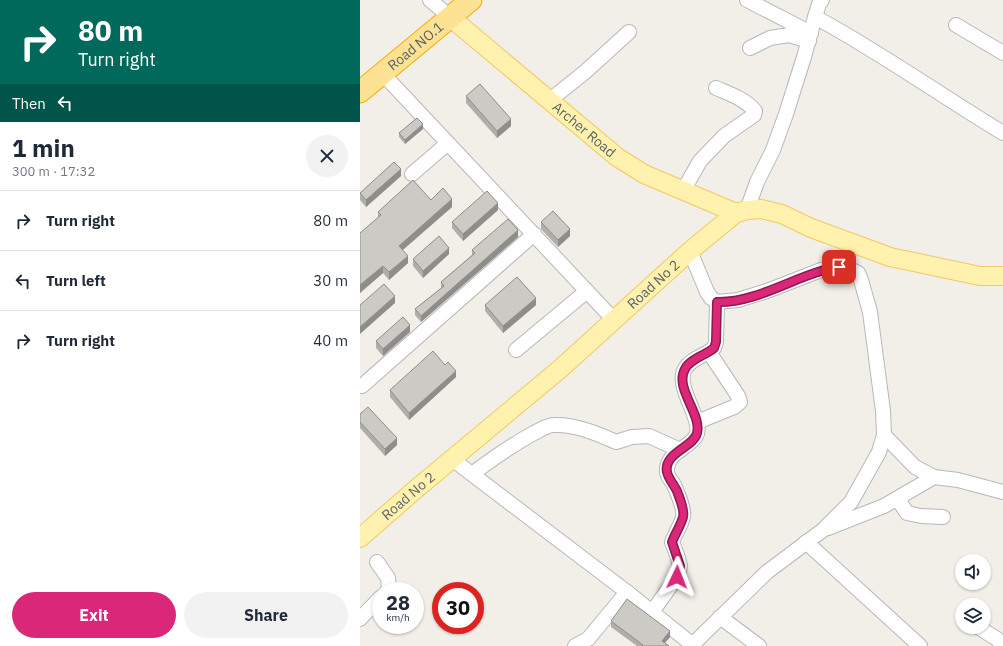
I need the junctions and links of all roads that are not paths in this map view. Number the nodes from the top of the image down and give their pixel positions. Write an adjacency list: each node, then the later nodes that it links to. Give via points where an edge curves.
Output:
1 (430, 0): 5 (street)
2 (471, 0): 5 (highway, Road NO.1)
3 (747, 0): 9 (street)
4 (822, 0): 6 (street)
5 (450, 17): 12 (highway, Road NO.1); 15 (main road, Archer Road)
6 (815, 17): 9 (street); 16 (street)
7 (956, 25): 11 (street)
8 (629, 32): 15 (street)
9 (810, 37): 10 (street, via 789,35 770,38); 20 (street, via 772,150)
10 (750, 48)
11 (1003, 53)
12 (383, 74): 14 (highway, Road NO.1); 17 (street)
13 (716, 88): 19 (street, via 740,99 755,111 754,115 724,136 700,161)
14 (360, 92)
15 (550, 100): 19 (main road, Archer Road, via 617,157 644,174)
16 (1003, 133)
17 (448, 143): 18 (street); 21 (street)
18 (412, 174)
19 (684, 191): 20 (main road, Archer Road)
20 (741, 212): 22 (main road, Road No 2); 23 (main road, via 761,209 782,214 811,228 890,257 980,276)
21 (534, 234): 24 (street); 29 (street)
22 (690, 251): 25 (street, via 707,292); 26 (main road, Road No 2)
23 (1003, 276)
24 (587, 291): 26 (street); 27 (street)
25 (717, 302): 28 (street, via 716,342); 31 (street, via 738,300 822,270 839,267 858,273 870,312)
26 (614, 320): 33 (main road, Road No 2, via 560,369)
27 (516, 350)
28 (710, 352): 30 (street, via 690,363 682,377); 30 (street, via 740,402 734,407)
29 (362, 386)
30 (696, 422): 32 (street, via 696,436)
31 (884, 435): 35 (street, via 915,467); 39 (street, via 879,452 851,502)
32 (680, 450): 34 (street, via 649,436 632,437 616,442 599,434 553,425 521,440); 46 (street, via 670,459 667,467 684,516 672,542 680,566 677,577)
33 (452, 459): 34 (street); 40 (main road, Road No 2)
34 (472, 474): 44 (street)
35 (934, 477): 36 (street, via 958,480); 37 (street)
36 (1003, 492)
37 (900, 498): 38 (street, via 907,513); 39 (street)
38 (943, 517)
39 (823, 530): 41 (street)
40 (360, 538)
41 (806, 542): 47 (street, via 767,572); 53 (street)
42 (377, 562): 43 (street)
43 (388, 582)
44 (627, 592): 46 (street); 51 (street, via 588,639)
45 (372, 606): 48 (street)
46 (652, 612): 50 (street)
47 (720, 617): 50 (street); 52 (street)
48 (360, 619)
49 (989, 634): 54 (street)
50 (692, 645)
51 (576, 646)
52 (759, 646)
53 (920, 646)
54 (1003, 646)

